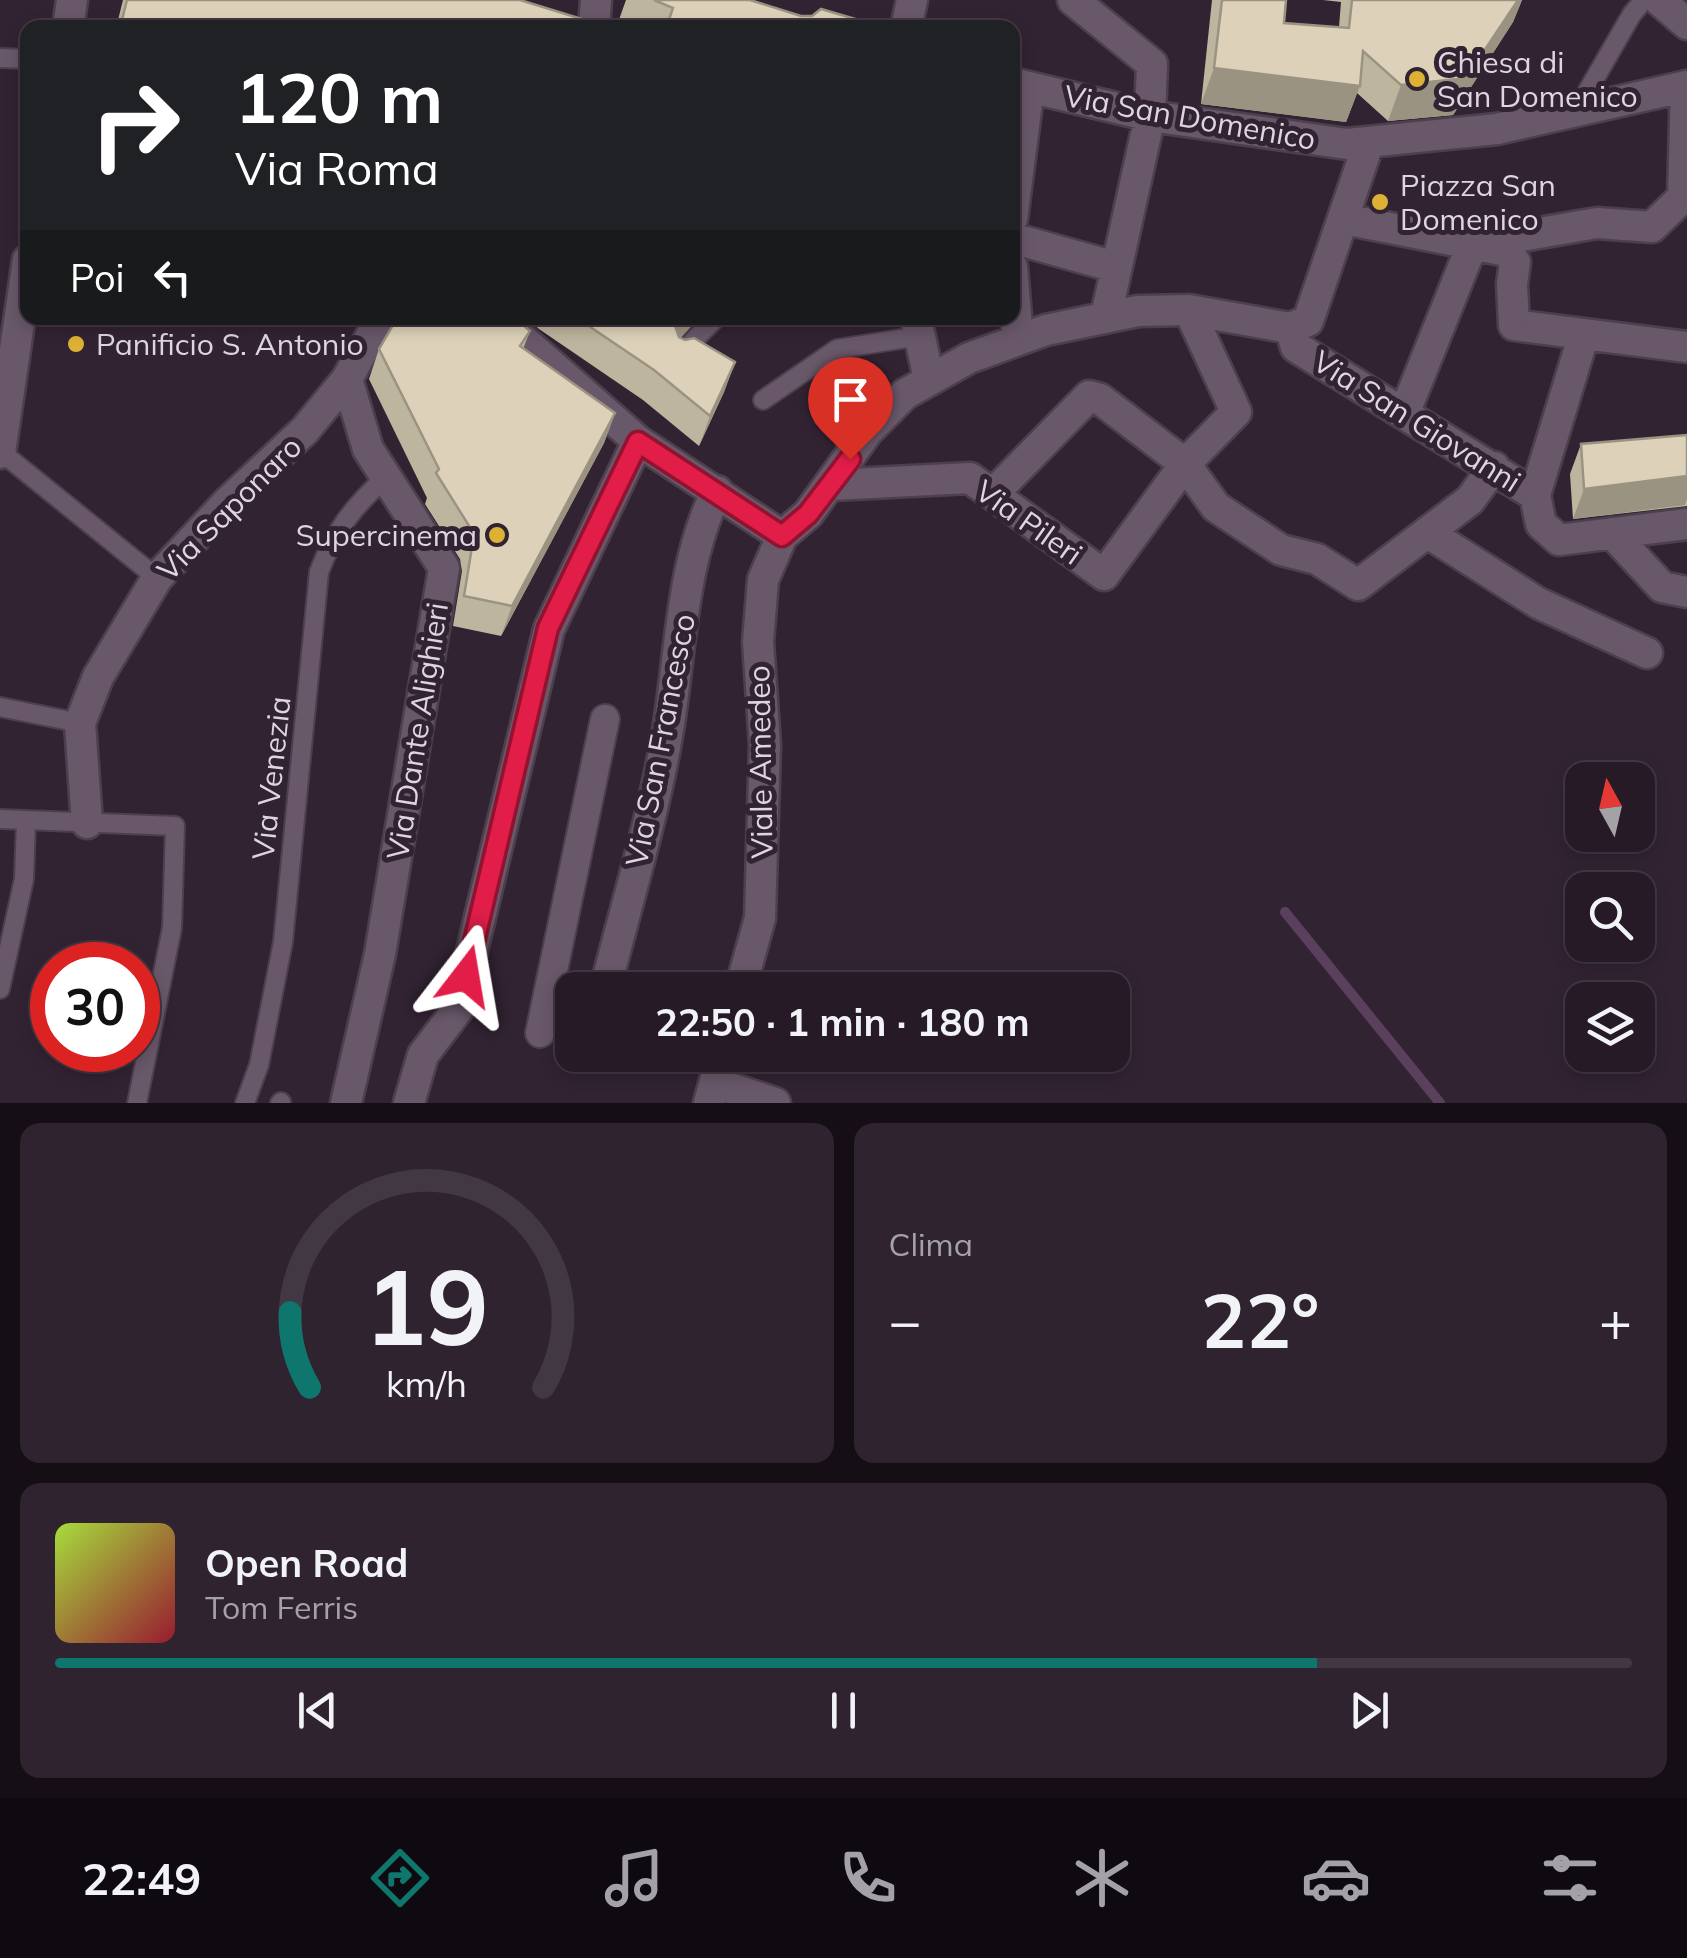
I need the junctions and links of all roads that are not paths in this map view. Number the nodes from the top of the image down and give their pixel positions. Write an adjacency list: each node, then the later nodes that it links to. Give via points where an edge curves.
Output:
1 (1073, 0): 8 (street, via 1152,64)
2 (1644, 0): 7 (lane)
3 (1659, 0): 4 (street)
4 (1687, 24)
5 (1021, 85): 8 (street, Via San Domenico)
6 (1686, 86): 7 (street, Via San Domenico); 10 (street)
7 (1576, 111): 9 (street, Via San Domenico, via 1496,129)
8 (1150, 116): 9 (street, Via San Domenico); 15 (street)
9 (1368, 142): 11 (street)
10 (1685, 185): 14 (street, via 1652,227 1597,223 1516,236)
11 (1344, 219): 13 (street); 25 (street, via 1308,320)
12 (1020, 240): 15 (street)
13 (1472, 245): 14 (street); 32 (street)
14 (1507, 251): 24 (street, via 1515,262 1514,325)
15 (1115, 266): 18 (street)
16 (1189, 310): 18 (street); 25 (street); 35 (street, via 1236,412)
17 (20, 315): 34 (street)
18 (1106, 316): 26 (street)
19 (377, 325): 29 (street, Via Saponaro)
20 (506, 325): 33 (street)
21 (709, 325): 28 (lane)
22 (1017, 325): 26 (street)
23 (918, 327): 30 (street); 31 (lane, via 837,350)
24 (1584, 334): 27 (street); 41 (street)
25 (1293, 337): 32 (street, Via San Giovanni)
26 (1018, 340): 30 (street)
27 (1687, 347)
28 (676, 358)
29 (348, 380): 37 (street, Via Dante Alighieri, via 368,449); 46 (street, Via Saponaro)
30 (928, 380): 38 (street, via 868,432)
31 (763, 400)
32 (1404, 414): 36 (street, Via San Giovanni)
33 (638, 442): 39 (street); 63 (street, via 548,628 458,1009 423,1055)
34 (0, 452): 46 (lane)
35 (1185, 464): 40 (street, via 1090,396); 40 (street, Via Pileri, via 1104,575); 44 (street, via 1216,507 1281,550 1317,559 1358,586)
36 (1494, 467): 41 (street, Via San Giovanni); 44 (street, via 1470,500)
37 (386, 477): 61 (lane, Via Venezia, via 333,535 319,572 282,942 259,1065); 62 (street, Via Dante Alighieri, via 444,568 380,954)
38 (832, 485): 40 (street, Via Pileri, via 970,478); 45 (street)
39 (716, 490): 45 (street); 55 (street, Via San Francesco, via 692,567 668,734)
40 (992, 494)
41 (1535, 495): 43 (street, Via San Giovanni, via 1541,524 1560,540)
42 (1687, 524): 43 (street, Via San Giovanni)
43 (1612, 533): 47 (street, via 1662,587)
44 (1428, 534): 48 (street, via 1538,603)
45 (782, 536): 56 (street, Viale Amedeo, via 763,580 760,918)
46 (156, 578): 51 (street, Via Saponaro, via 98,677)
47 (1687, 592)
48 (1647, 652)
49 (0, 706): 51 (lane)
50 (605, 719): 58 (street)
51 (80, 723): 54 (street, Via Saponaro)
52 (0, 820): 53 (lane)
53 (26, 821): 54 (lane); 57 (lane, via 24,879)
54 (87, 823): 60 (lane, via 175,826 172,928)
55 (609, 972)
56 (745, 972)
57 (0, 989)
58 (540, 1033)
59 (716, 1080): 64 (street)
60 (137, 1103)
61 (245, 1103)
62 (346, 1103)
63 (410, 1103)
64 (775, 1103)

